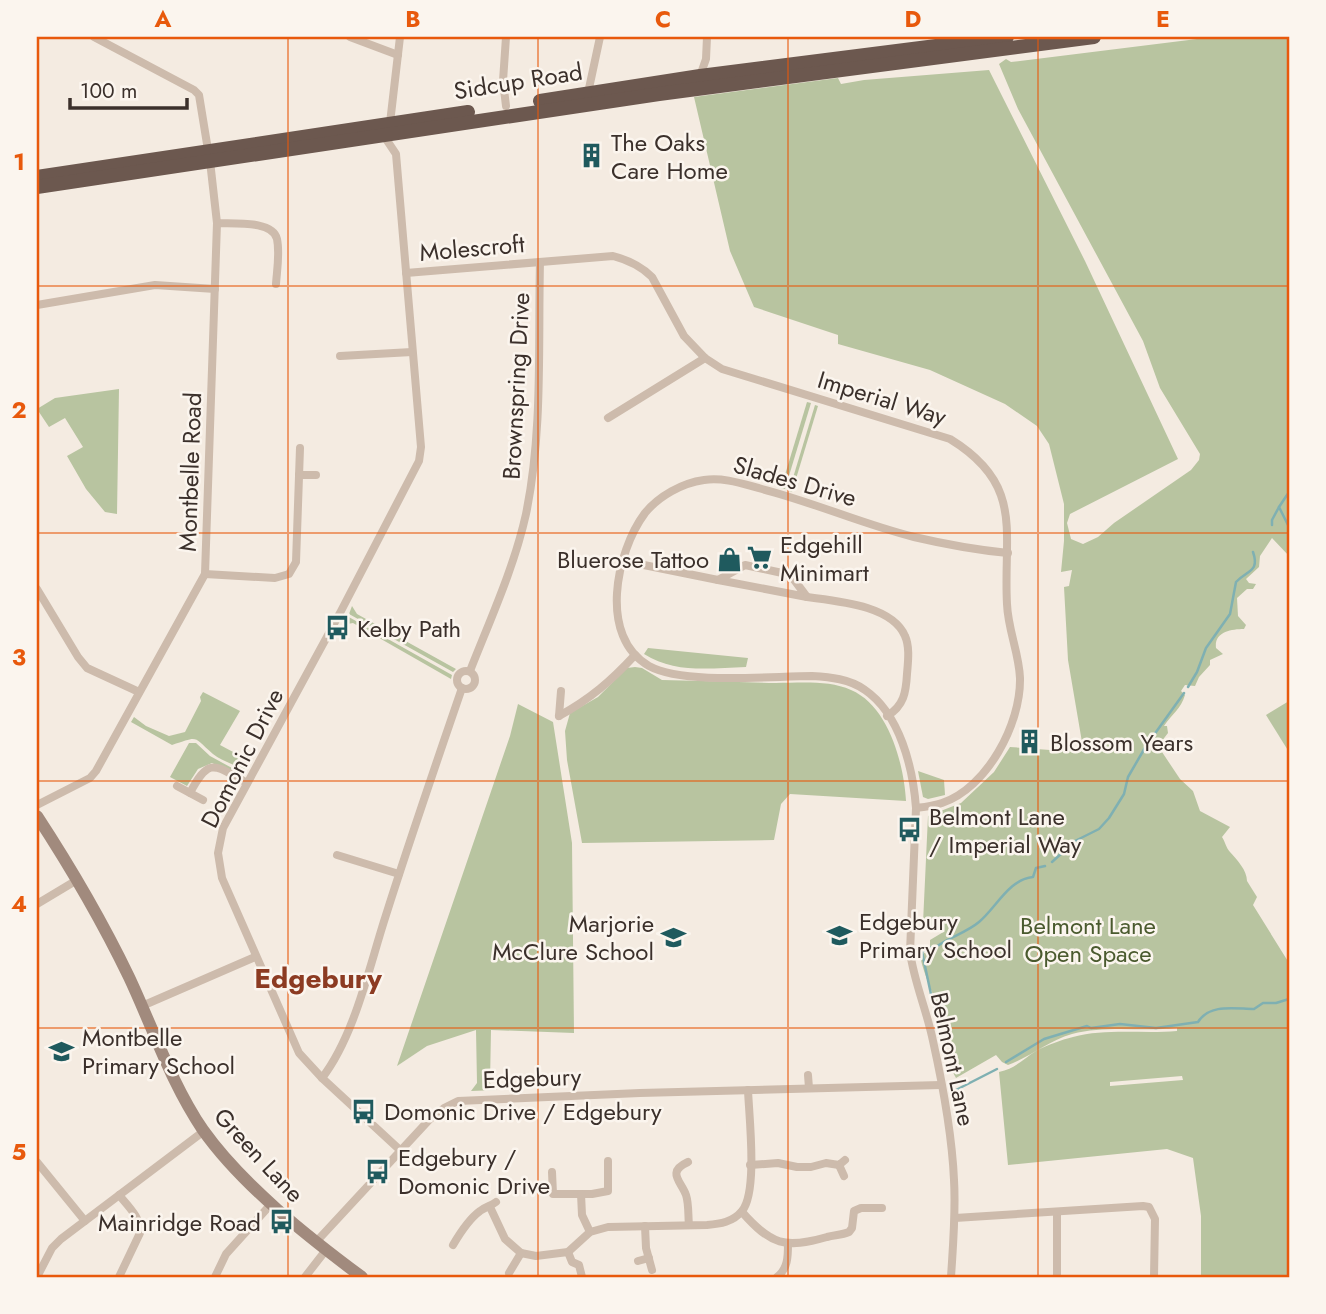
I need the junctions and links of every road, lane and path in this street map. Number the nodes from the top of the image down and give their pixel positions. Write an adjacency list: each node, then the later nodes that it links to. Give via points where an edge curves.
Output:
1 (94, 37): 16 (street, Montbelle Road, via 199,95)
2 (351, 37): 9 (street)
3 (400, 37): 9 (street)
4 (506, 37): 14 (street)
5 (600, 37): 13 (street)
6 (707, 37): 10 (street)
7 (1007, 37): 11 (highway, Sidcup Road)
8 (1094, 37): 15 (highway, Sidcup Road)
9 (398, 55): 15 (street)
10 (706, 59): 11 (street); 12 (street)
11 (716, 75): 12 (highway, Sidcup Road)
12 (700, 76): 13 (highway, Sidcup Road)
13 (587, 93): 14 (highway, Sidcup Road)
14 (506, 106): 15 (highway, Sidcup Road)
15 (386, 129): 16 (highway, Sidcup Road); 21 (street, Domonic Drive, via 396,154)
16 (210, 160): 17 (highway, Sidcup Road); 18 (highway, Sidcup Road); 19 (street, Montbelle Road)
17 (37, 177)
18 (37, 187)
19 (217, 223): 22 (street, via 266,226 274,231); 23 (street, Montbelle Road)
20 (540, 262): 21 (street, Molescroft); 27 (street, Imperial Way, via 613,256 634,263 652,277 678,326); 39 (street, Brownspring Drive, via 536,448 531,485 515,553)
21 (406, 273): 25 (street, Domonic Drive)
22 (276, 284)
23 (215, 289): 24 (street, via 155,285); 34 (street, Montbelle Road)
24 (37, 305)
25 (412, 352): 26 (street); 44 (street, Domonic Drive, via 421,447 416,469)
26 (340, 356)
27 (705, 358): 28 (street); 32 (street, Imperial Way, via 722,369 962,446 981,463 998,489 1007,522)
28 (608, 418)
29 (300, 448): 30 (street)
30 (299, 475): 31 (street); 34 (street, via 296,562 289,574 275,578)
31 (316, 475)
32 (1008, 553): 33 (street, Slades Drive, via 913,537 785,495 715,479 685,485 654,504 639,524); 49 (street, Imperial Way, via 1007,606 1020,676 1009,731 996,757 968,788 944,802)
33 (624, 561): 35 (street); 38 (street, Slades Drive, via 617,620)
34 (205, 574): 42 (street, Montbelle Road)
35 (718, 580): 37 (street); 37 (street, via 745,565 787,574)
36 (37, 589): 42 (street, via 88,668)
37 (807, 597): 43 (street, via 869,609 901,628 908,646 906,685 898,709)
38 (635, 655): 41 (street, via 591,698 559,716); 43 (street, via 648,666 675,675 829,677 864,689)
39 (470, 671): 40 (street, Brownspring Drive, via 475,682); 40 (street, Brownspring Drive, via 457,676)
40 (463, 688): 52 (street, Brownspring Drive)
41 (561, 691)
42 (139, 692): 48 (street, Montbelle Road, via 90,778)
43 (887, 716): 49 (street, via 905,749)
44 (247, 783): 46 (street, via 211,767 200,773); 55 (street, Domonic Drive, via 223,828 218,865)
45 (177, 786): 46 (street)
46 (190, 793): 47 (street)
47 (203, 800)
48 (37, 805)
49 (915, 808): 59 (street, Belmont Lane, via 910,952)
50 (37, 816): 53 (main road, Green Lane)
51 (337, 855): 52 (street)
52 (399, 874): 58 (street, Brownspring Drive, via 357,1005)
53 (77, 880): 54 (street); 56 (main road, Green Lane)
54 (37, 904)
55 (255, 957): 56 (street); 58 (street, Domonic Drive, via 299,1053)
56 (142, 1006): 62 (main road, Green Lane, via 177,1086)
57 (808, 1075): 60 (street)
58 (322, 1079): 63 (street, Domonic Drive)
59 (941, 1085): 60 (street, Edgebury); 76 (street, Belmont Lane, via 951,1145)
60 (809, 1088): 61 (street, Edgebury)
61 (748, 1090): 63 (street, Edgebury, via 467,1099 438,1112); 67 (street)
62 (204, 1131): 71 (street); 72 (main road, Green Lane)
63 (401, 1151): 83 (street, Edgebury)
64 (608, 1161): 70 (street, via 608,1191)
65 (37, 1162): 77 (street)
66 (688, 1162): 78 (street, via 676,1172 687,1198)
67 (750, 1165): 69 (street, via 811,1167 842,1162); 74 (street, via 750,1195)
68 (552, 1172): 70 (street, via 553,1194)
69 (844, 1176)
70 (581, 1194): 80 (street, via 582,1214)
71 (119, 1195): 77 (street); 91 (street, via 141,1227)
72 (272, 1203): 83 (main road, Green Lane); 92 (street, via 226,1254)
73 (882, 1208): 81 (street, via 854,1211 852,1228 842,1235)
74 (741, 1212): 78 (street, via 721,1224); 81 (street, via 766,1236)
75 (1057, 1213): 76 (street); 98 (street); 99 (street, via 1149,1207 1156,1219)
76 (955, 1218): 97 (street, Belmont Lane)
77 (85, 1221): 90 (street, via 52,1248)
78 (689, 1225): 79 (street)
79 (645, 1227): 80 (street); 86 (street)
80 (590, 1232): 84 (street)
81 (788, 1244): 96 (street, via 788,1262)
82 (453, 1245): 85 (street, via 481,1210 493,1205 505,1239)
83 (321, 1246): 93 (street, Edgebury); 94 (main road, Green Lane)
84 (568, 1252): 85 (street, via 549,1256); 95 (street)
85 (521, 1253): 89 (street)
86 (649, 1258): 87 (street); 88 (street)
87 (638, 1261)
88 (652, 1270)
89 (509, 1273)
90 (37, 1277)
91 (120, 1277)
92 (215, 1277)
93 (305, 1277)
94 (362, 1277)
95 (582, 1277)
96 (777, 1277)
97 (951, 1277)
98 (1057, 1277)
99 (1154, 1277)

